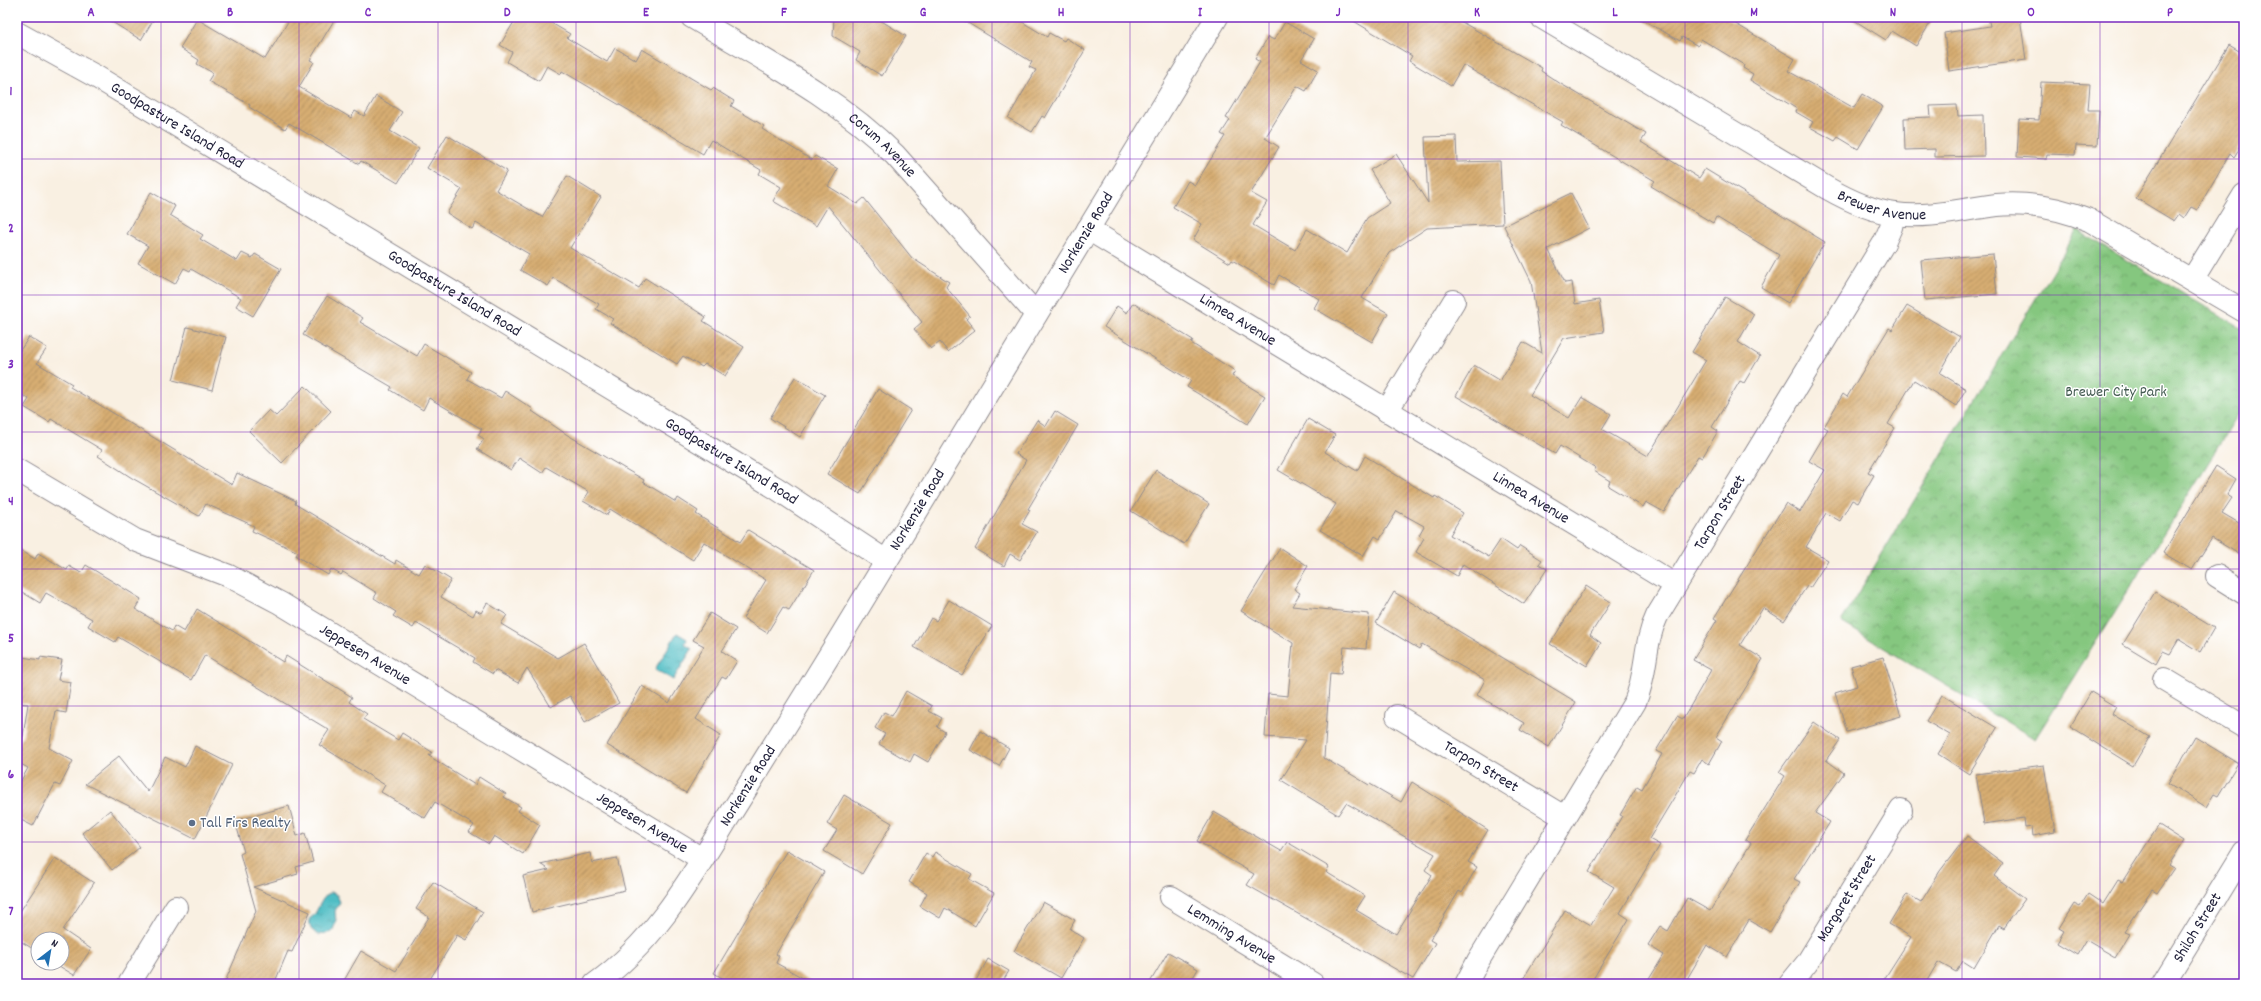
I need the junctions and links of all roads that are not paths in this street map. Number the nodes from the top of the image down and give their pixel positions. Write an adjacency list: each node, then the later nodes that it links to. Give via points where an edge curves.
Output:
1 (692, 17): 11 (street, Corum Avenue, via 826,98 874,134)
2 (1217, 17): 7 (street, Norkenzie Road)
3 (1541, 17): 6 (street, Brewer Avenue, via 1844,198)
4 (17, 33): 14 (street, Goodpasture Island Road, via 95,76 776,488)
5 (2244, 195): 8 (street)
6 (1894, 214): 8 (street, Brewer Avenue, via 1934,214 1998,205 2045,206 2089,220); 16 (street, Tarpon Street, via 1892,227 1884,243)
7 (1088, 229): 11 (street, Norkenzie Road); 12 (street, Linnea Avenue)
8 (2192, 280): 10 (street, Brewer Avenue)
9 (1454, 301): 12 (street)
10 (2244, 311)
11 (1036, 314): 14 (street, Norkenzie Road)
12 (1387, 411): 16 (street, Linnea Avenue)
13 (17, 470): 24 (street, Jeppesen Avenue, via 135,540 251,586)
14 (886, 561): 24 (street, Norkenzie Road)
15 (2217, 576): 17 (street)
16 (1675, 585): 22 (street, Tarpon Street, via 1651,628 1645,674 1635,702)
17 (2244, 593)
18 (2164, 679): 20 (street)
19 (1397, 716): 22 (street, Tarpon Street)
20 (2244, 728)
21 (1901, 810): 31 (street, Margaret Street, via 1807,963)
22 (1564, 817): 30 (street, Tarpon Street)
23 (2244, 852): 32 (street, Shiloh Street)
24 (702, 859): 27 (street, Norkenzie Road, via 660,920)
25 (1171, 897): 29 (street, Lemming Avenue)
26 (176, 907): 28 (street)
27 (609, 981)
28 (129, 984)
29 (1313, 984)
30 (1466, 984)
31 (1790, 984)
32 (2163, 984)

